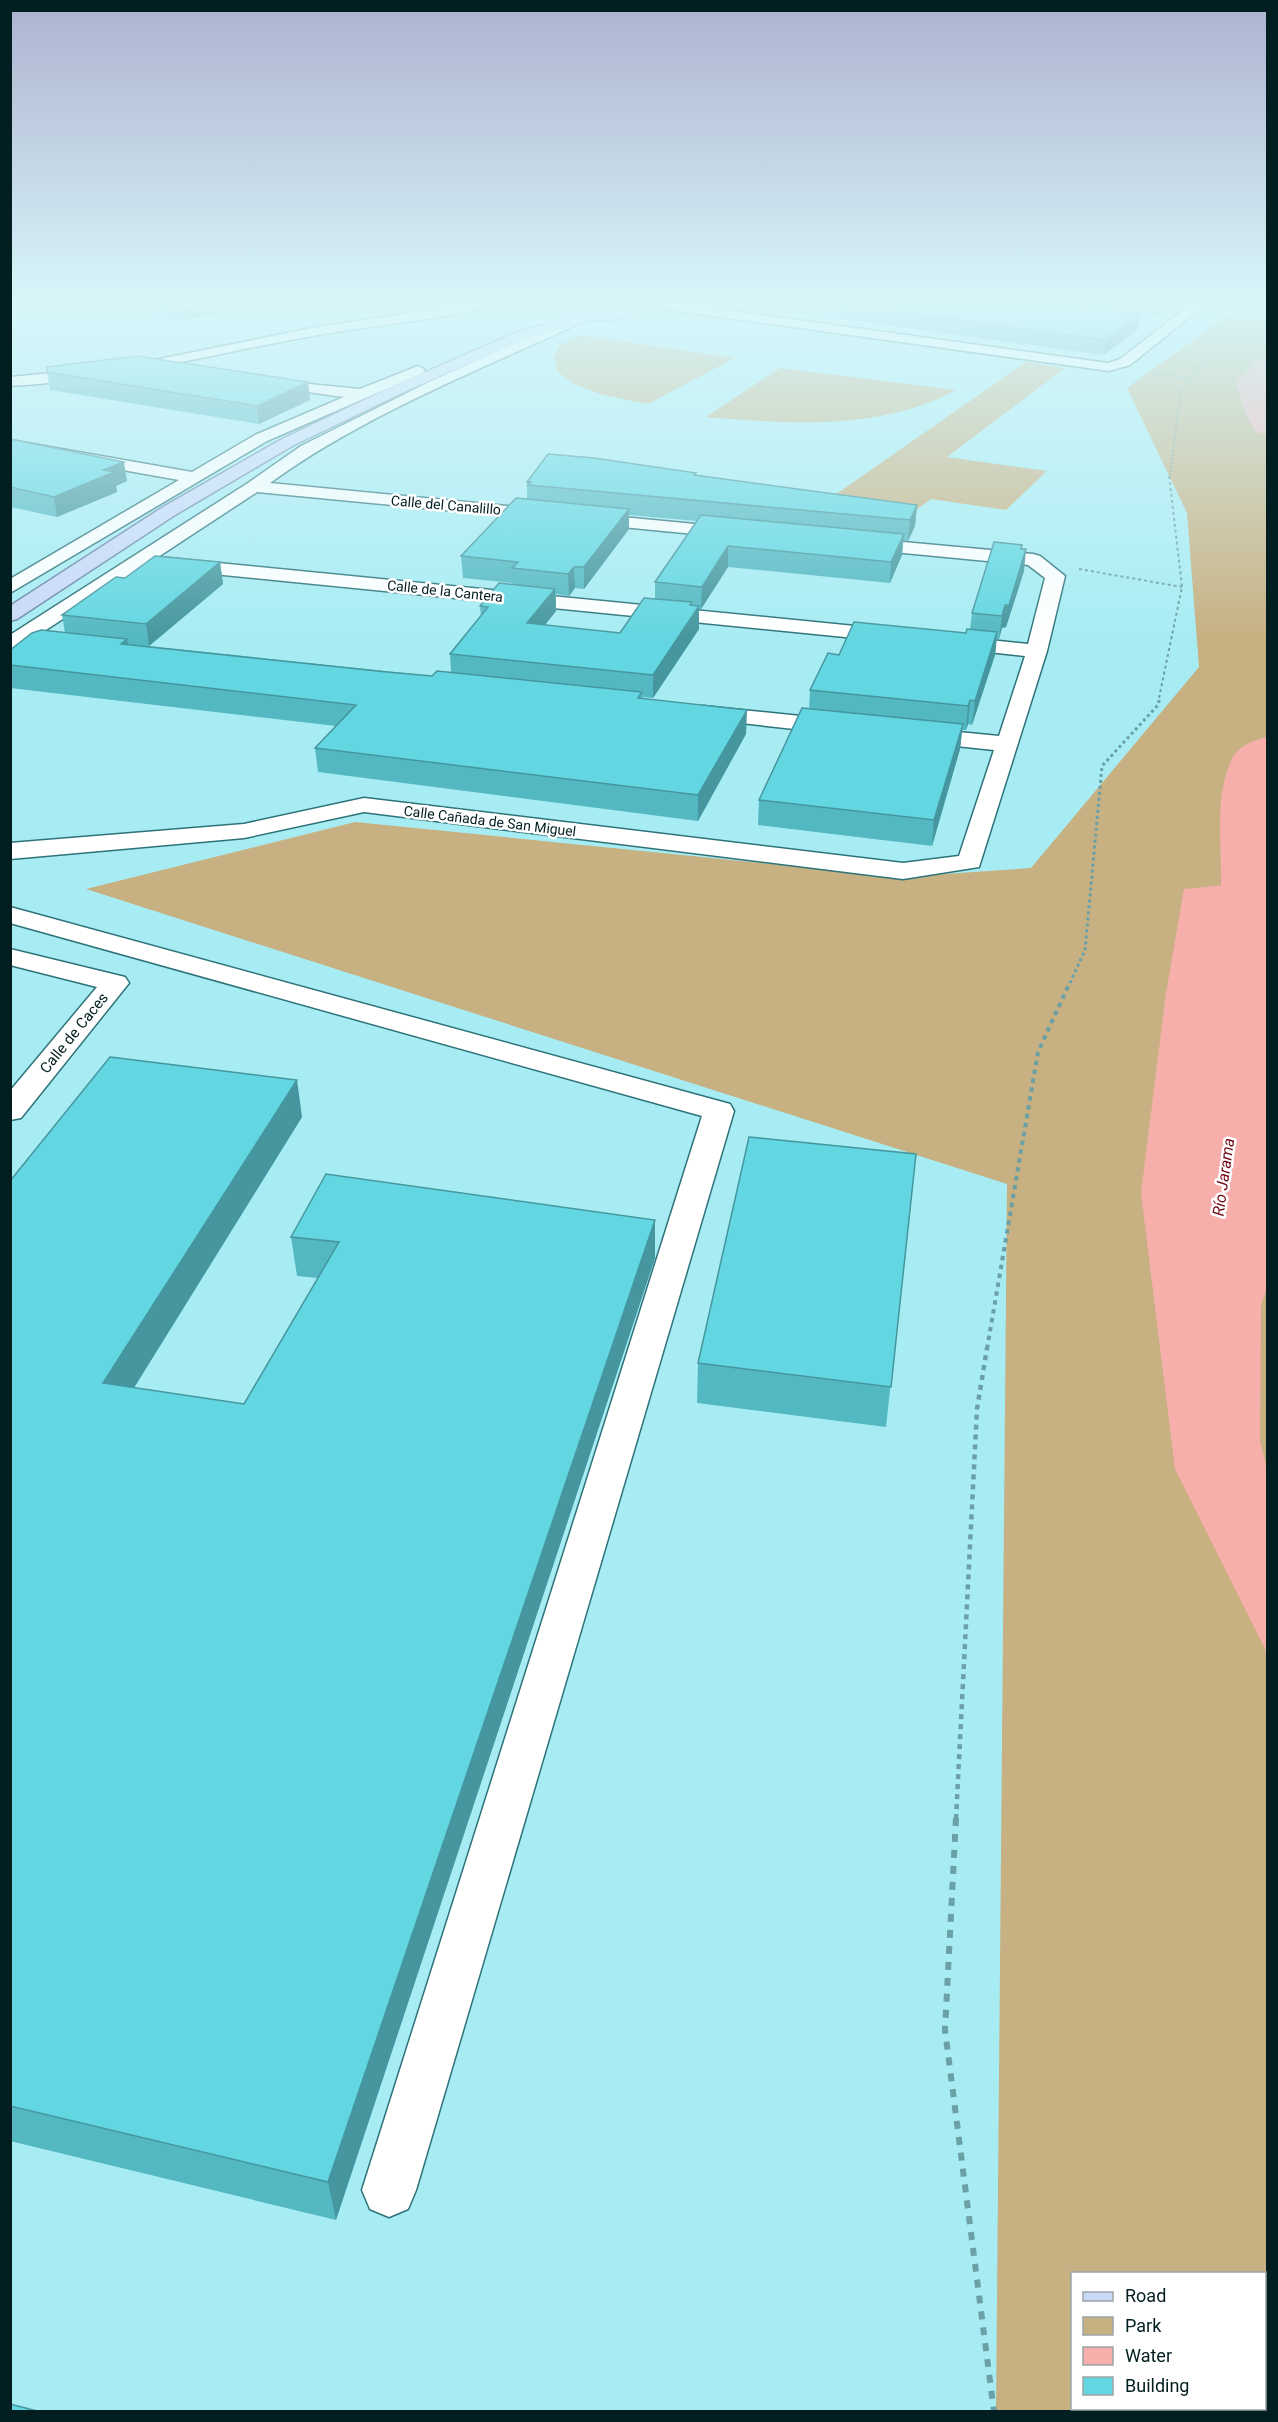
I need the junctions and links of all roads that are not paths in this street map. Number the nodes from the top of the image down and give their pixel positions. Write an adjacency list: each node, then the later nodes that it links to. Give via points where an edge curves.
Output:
1 (311, 416): 5 (street, via 261,438)
2 (339, 416): 11 (main road, via 234,472)
3 (373, 416): 6 (street, via 308,449)
4 (10, 445): 5 (street)
5 (193, 477): 10 (street)
6 (254, 488): 7 (street, Calle del Canalillo); 9 (street)
7 (750, 534)
8 (844, 543): 14 (street, via 1033,560 1055,576)
9 (140, 561): 12 (street); 14 (street, Calle de la Cantera)
10 (10, 587)
11 (10, 615)
12 (13, 642): 13 (street)
13 (86, 648)
14 (1037, 651): 18 (street)
15 (687, 711): 16 (street)
16 (864, 730)
17 (900, 733): 18 (street)
18 (1006, 744): 19 (street, Calle Cañada de San Miguel, via 970,862 903,871 364,805 244,831)
19 (10, 851)
20 (10, 915): 23 (street, via 719,1111)
21 (10, 957): 22 (street, Calle de Caces, via 115,983)
22 (10, 1111)
23 (389, 2190)

